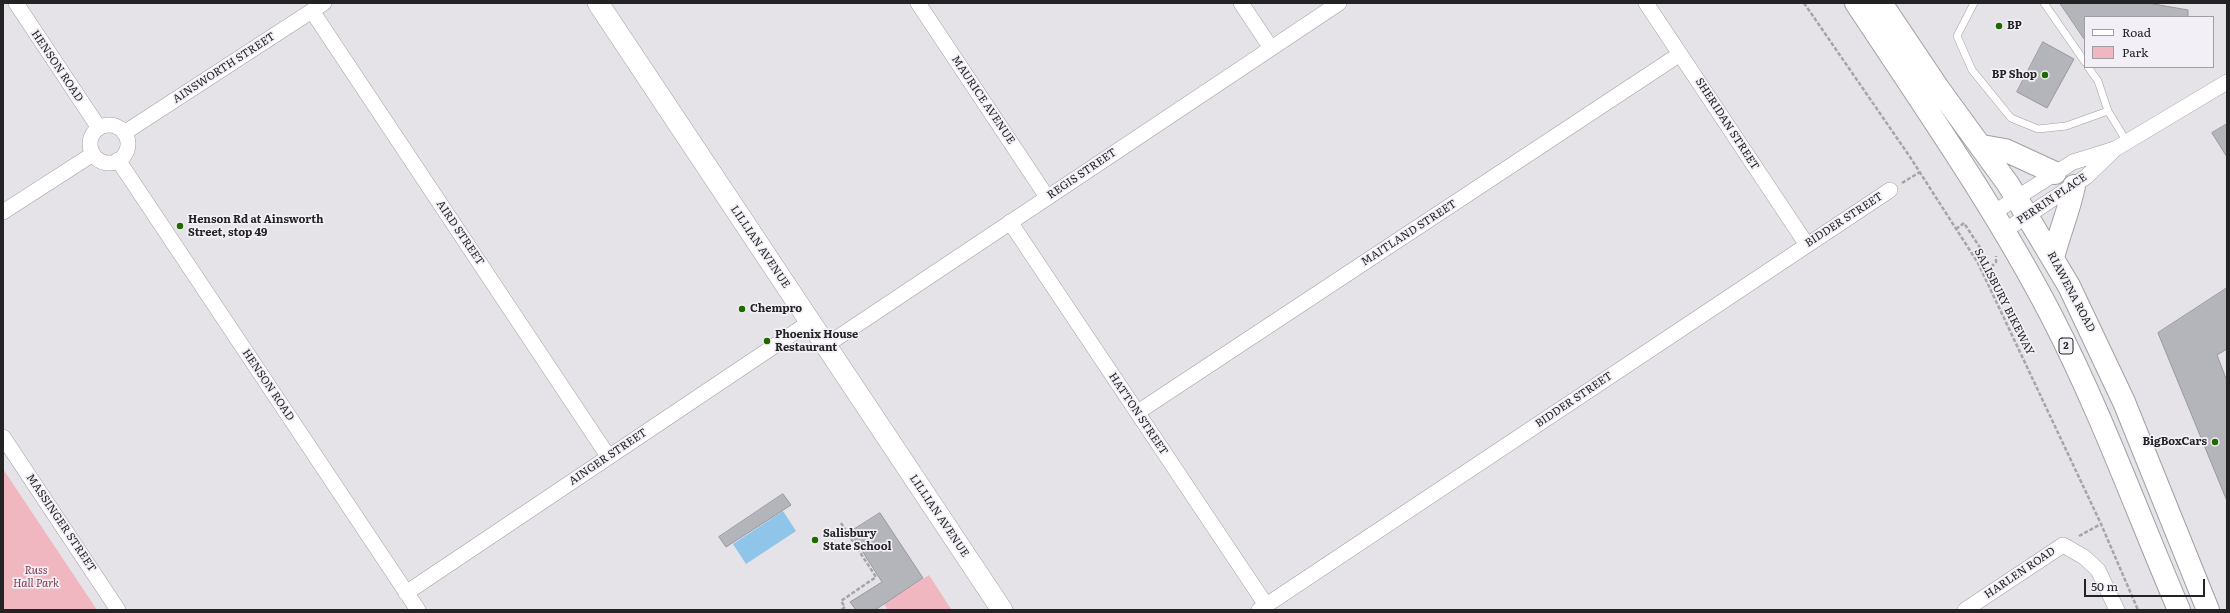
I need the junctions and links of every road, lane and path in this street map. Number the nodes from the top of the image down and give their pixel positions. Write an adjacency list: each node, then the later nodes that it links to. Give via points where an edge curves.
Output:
1 (16, 3): 19 (street, HENSON ROAD)
2 (598, 3): 37 (street, LILLIAN AVENUE)
3 (918, 3): 29 (street, MAURICE AVENUE)
4 (1241, 3): 13 (street)
5 (1339, 3): 13 (street, REGIS STREET)
6 (1646, 3): 14 (street, SHERIDAN STREET)
7 (1804, 3): 25 (path, SALISBURY BIKEWAY)
8 (1856, 3): 34 (highway, 2)
9 (1881, 3): 21 (highway, RIAWENA ROAD, via 1938,88)
10 (1974, 3): 18 (lane, via 1957,36 1972,70 2011,118 2038,129 2066,126)
11 (2044, 3): 15 (lane)
12 (318, 7): 20 (street, AINSWORTH STREET); 41 (street, AIRD STREET)
13 (1271, 48): 29 (street, REGIS STREET)
14 (1680, 54): 35 (street, SHERIDAN STREET); 39 (street, MAITLAND STREET)
15 (2084, 61)
16 (2089, 68): 18 (lane, via 2098,80)
17 (2227, 82): 22 (street, PERRIN PLACE)
18 (2108, 111): 22 (lane)
19 (99, 128): 20 (street, via 110,125); 23 (street, via 90,142)
20 (124, 133): 24 (street, via 127,139 126,151)
21 (1982, 146): 26 (highway, via 2005,150); 30 (highway, RIAWENA ROAD)
22 (2121, 146): 26 (street, PERRIN PLACE, via 2073,162); 27 (street, PERRIN PLACE)
23 (93, 154): 24 (street, via 107,163); 31 (street)
24 (118, 160): 45 (street, HENSON ROAD)
25 (1920, 172): 28 (path); 33 (path, SALISBURY BIKEWAY)
26 (2055, 173): 30 (street, PERRIN PLACE)
27 (2074, 186): 30 (street, PERRIN PLACE); 36 (highway, via 2070,210 2060,232)
28 (1890, 190): 35 (street, BIDDER STREET)
29 (1047, 197): 32 (street, REGIS STREET)
30 (2023, 207): 34 (street, PERRIN PLACE); 34 (street, PERRIN PLACE); 36 (highway, RIAWENA ROAD)
31 (3, 212)
32 (1010, 222): 38 (street, REGIS STREET); 39 (street, HATTON STREET)
33 (1956, 229): 34 (path, via 1964,223 1992,266 1996,262); 43 (path, SALISBURY BIKEWAY, via 1978,263)
34 (1998, 232): 54 (highway, 2, via 2053,319 2094,405)
35 (1807, 245): 46 (street, BIDDER STREET)
36 (2053, 258): 55 (highway, RIAWENA ROAD, via 2079,306 2124,402)
37 (810, 322): 38 (street, LILLIAN AVENUE); 41 (street, AINGER STREET)
38 (825, 346): 50 (street, LILLIAN AVENUE)
39 (1138, 412): 46 (street, HATTON STREET)
40 (3, 436): 47 (street, MASSINGER STREET)
41 (608, 456): 45 (street, AINGER STREET)
42 (841, 523): 49 (path, via 876,577 841,600 845,607)
43 (2101, 524): 44 (path); 53 (path, SALISBURY BIKEWAY)
44 (2063, 545): 51 (street, HARLEN ROAD); 52 (street, HARLEN ROAD, via 2084,557 2098,570)
45 (406, 593): 48 (street, HENSON ROAD)
46 (1262, 608)
47 (118, 610)
48 (418, 610)
49 (841, 610)
50 (1002, 610)
51 (1965, 610)
52 (2117, 610)
53 (2138, 610)
54 (2179, 610)
55 (2208, 610)

